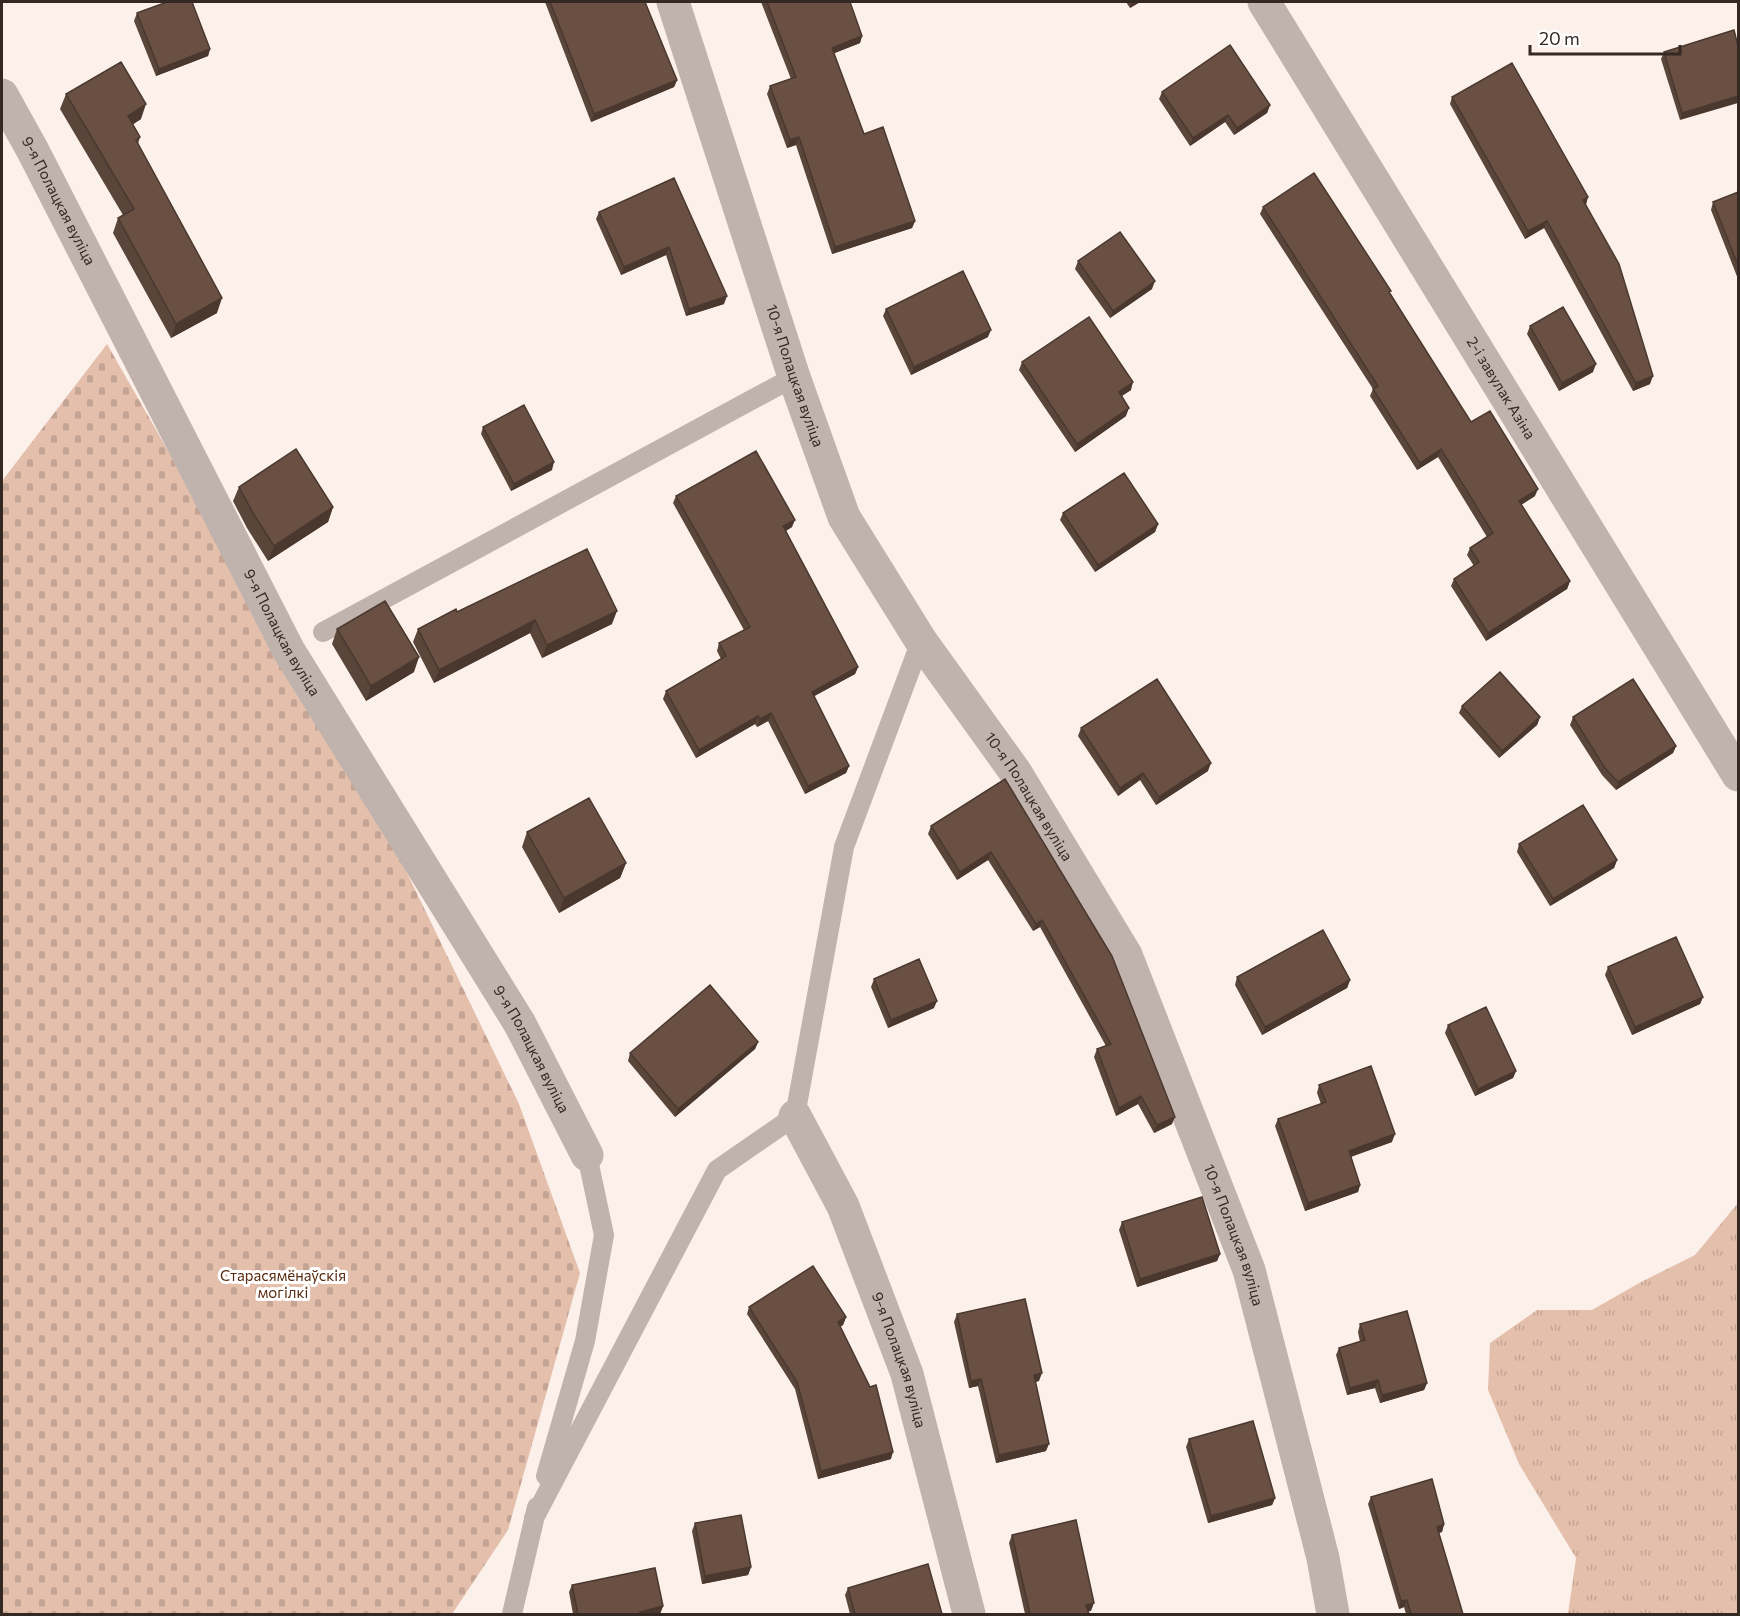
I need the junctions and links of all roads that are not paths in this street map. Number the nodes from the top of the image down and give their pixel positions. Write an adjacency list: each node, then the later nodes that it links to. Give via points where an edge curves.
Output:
1 (674, 2): 4 (street, 10-я Полацкая вуліца)
2 (1264, 2): 7 (street, 2-і завулак Азіна)
3 (2, 95): 9 (street, 9-я Полацкая вуліца, via 289,651 520,1024)
4 (794, 377): 5 (lane); 6 (street, 10-я Полацкая вуліца, via 844,517)
5 (323, 632)
6 (921, 641): 8 (lane, via 844,847); 13 (street, 10-я Полацкая вуліца, via 1016,773 1126,955 1249,1270 1323,1558)
7 (1738, 775)
8 (795, 1116): 10 (lane, via 717,1170); 12 (street, 9-я Полацкая вуліца, via 843,1206 907,1374)
9 (587, 1155): 10 (lane, via 604,1235 585,1341)
10 (534, 1518): 11 (lane)
11 (512, 1614)
12 (969, 1614)
13 (1333, 1614)

